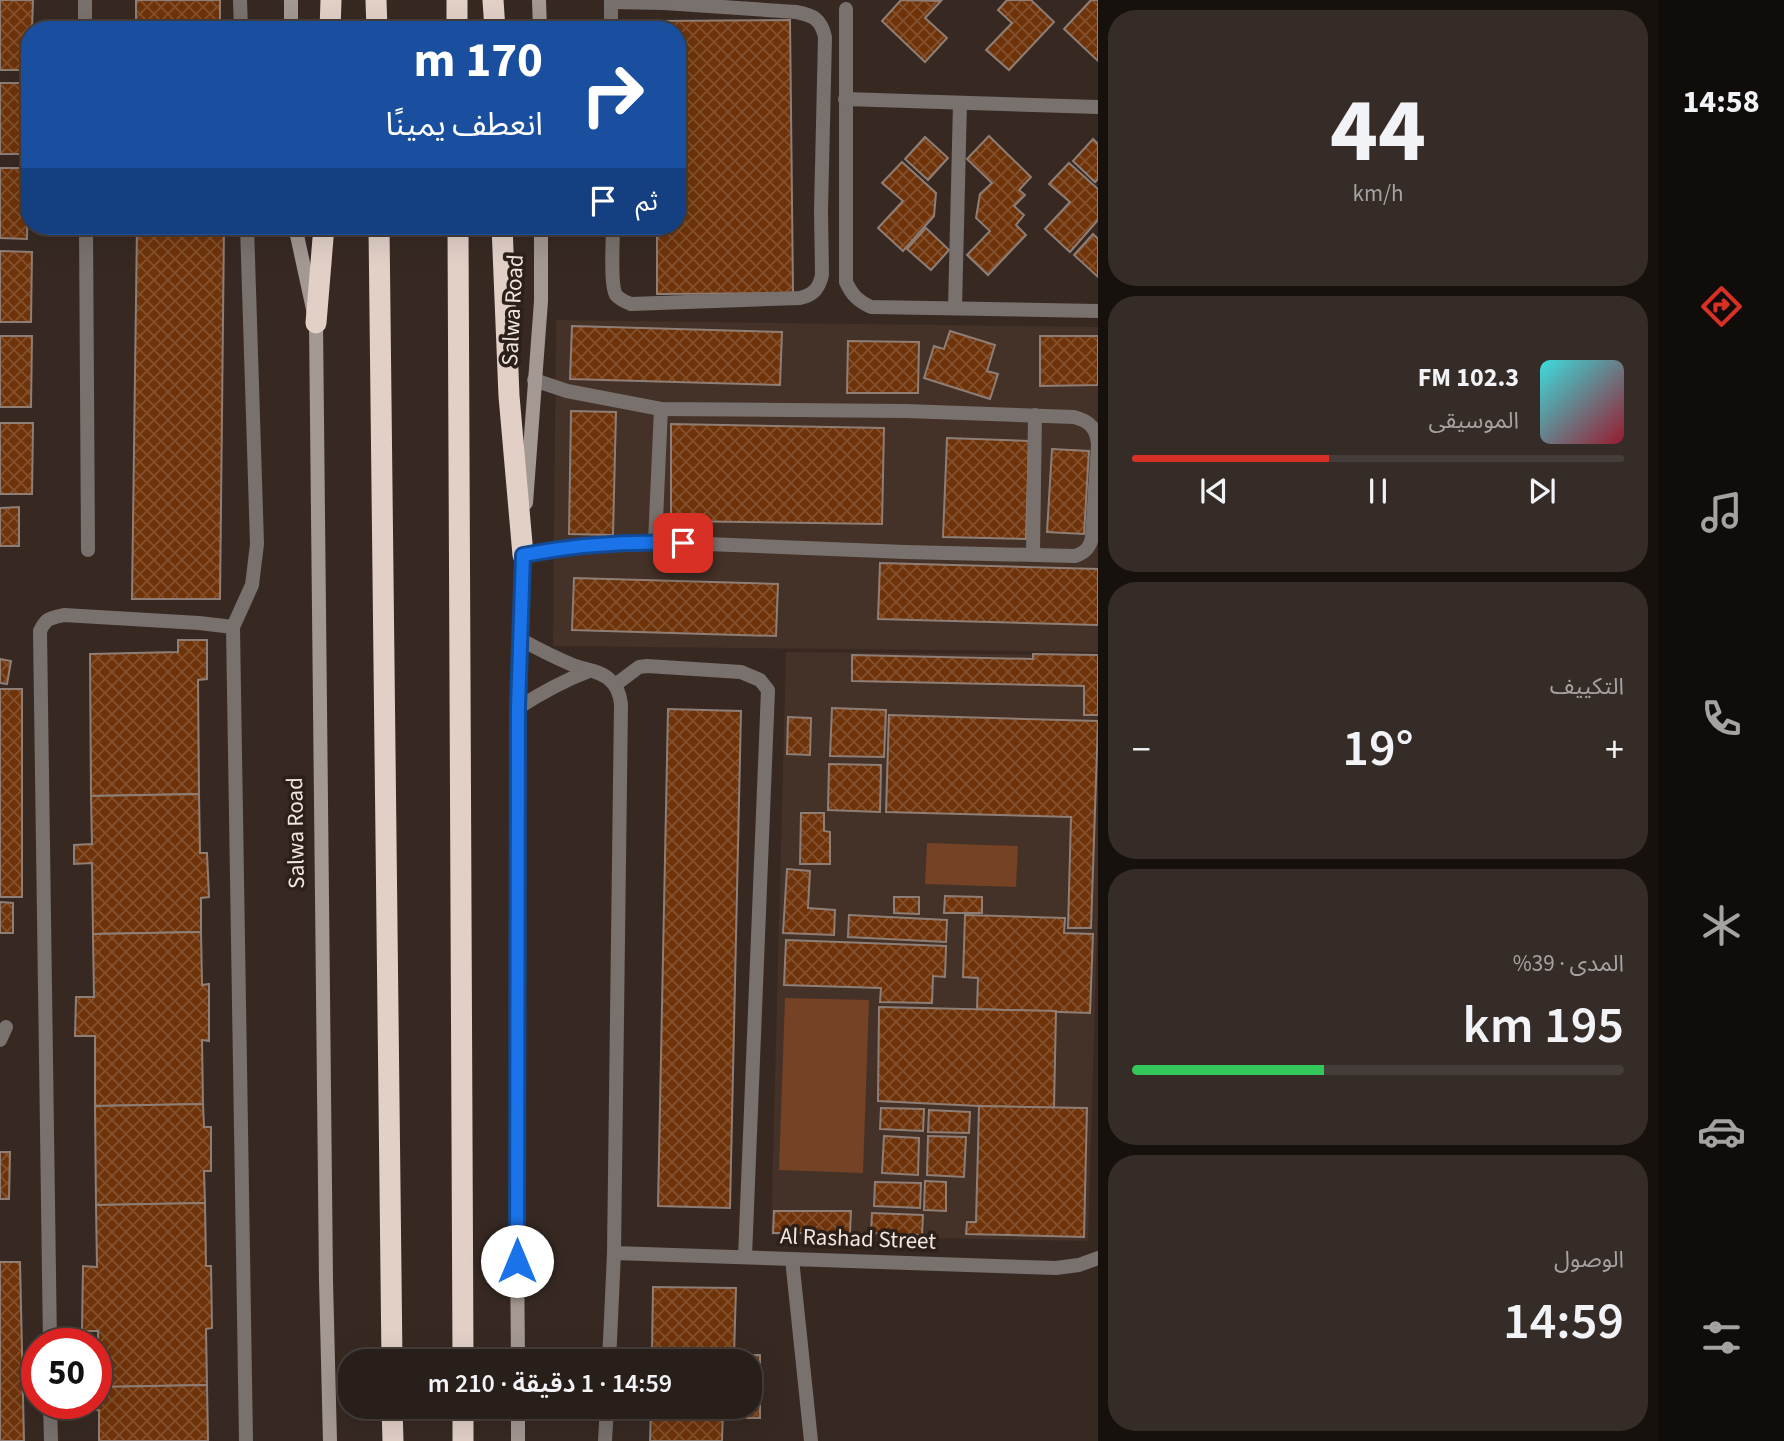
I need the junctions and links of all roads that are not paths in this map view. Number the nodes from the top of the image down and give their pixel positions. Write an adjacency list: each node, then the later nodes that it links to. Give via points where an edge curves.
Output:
1 (85, 0): 11 (street)
2 (240, 0): 12 (street)
3 (291, 0): 13 (main road)
4 (331, 0): 14 (highway)
5 (376, 0): 15 (highway)
6 (457, 0): 16 (highway)
7 (494, 0): 17 (highway)
8 (540, 0): 18 (main road)
9 (611, 1): 19 (street); 31 (street, via 796,12 818,20 825,37 822,275 816,291 800,298 631,304 616,295)
10 (846, 9): 20 (street)
11 (85, 21)
12 (241, 21)
13 (291, 21)
14 (330, 21)
15 (377, 21)
16 (457, 21)
17 (495, 21)
18 (540, 21)
19 (611, 21)
20 (845, 99): 21 (street); 32 (street, via 846,282 851,293 871,307)
21 (960, 103): 22 (street); 32 (street)
22 (1098, 107)
23 (86, 235): 40 (street)
24 (247, 235): 43 (street, via 257,544 252,585)
25 (297, 235): 34 (main road, Salwa Road)
26 (323, 235): 34 (highway)
27 (379, 235): 53 (highway)
28 (458, 235): 54 (highway)
29 (502, 235): 41 (highway, via 509,397)
30 (541, 235): 35 (main road, Salwa Road)
31 (613, 235)
32 (955, 308): 33 (street)
33 (1098, 311)
34 (316, 323): 63 (main road, Salwa Road)
35 (534, 380): 36 (street); 41 (main road, Salwa Road)
36 (661, 409): 37 (street); 39 (street)
37 (1035, 415): 38 (street, via 1074,417 1092,426 1098,445); 42 (street)
38 (1097, 487): 42 (street, via 1087,550 1075,556)
39 (655, 542): 41 (street, via 565,547); 42 (street)
40 (88, 550)
41 (523, 555): 44 (main road, Salwa Road)
42 (1033, 555)
43 (233, 627): 52 (street, via 64,615 44,621 40,631); 62 (street)
44 (520, 639): 45 (street); 47 (main road, Salwa Road)
45 (589, 671): 46 (street); 47 (street, via 564,680)
46 (615, 685): 48 (street, via 621,704); 49 (street, via 647,666 741,672 760,680 768,690)
47 (518, 708): 55 (main road, Salwa Road)
48 (614, 1253): 49 (street, Al Rashad Street); 56 (street)
49 (746, 1257): 51 (street, Al Rashad Street)
50 (1098, 1258): 51 (street, Al Rashad Street, via 1056,1268)
51 (792, 1259): 67 (street)
52 (50, 1328)
53 (392, 1349)
54 (463, 1349)
55 (517, 1349)
56 (610, 1349)
57 (50, 1419): 61 (street)
58 (463, 1419): 64 (highway)
59 (518, 1419): 65 (main road)
60 (606, 1419): 66 (street)
61 (51, 1441)
62 (246, 1441)
63 (330, 1441)
64 (463, 1441)
65 (518, 1441)
66 (605, 1441)
67 (811, 1441)

